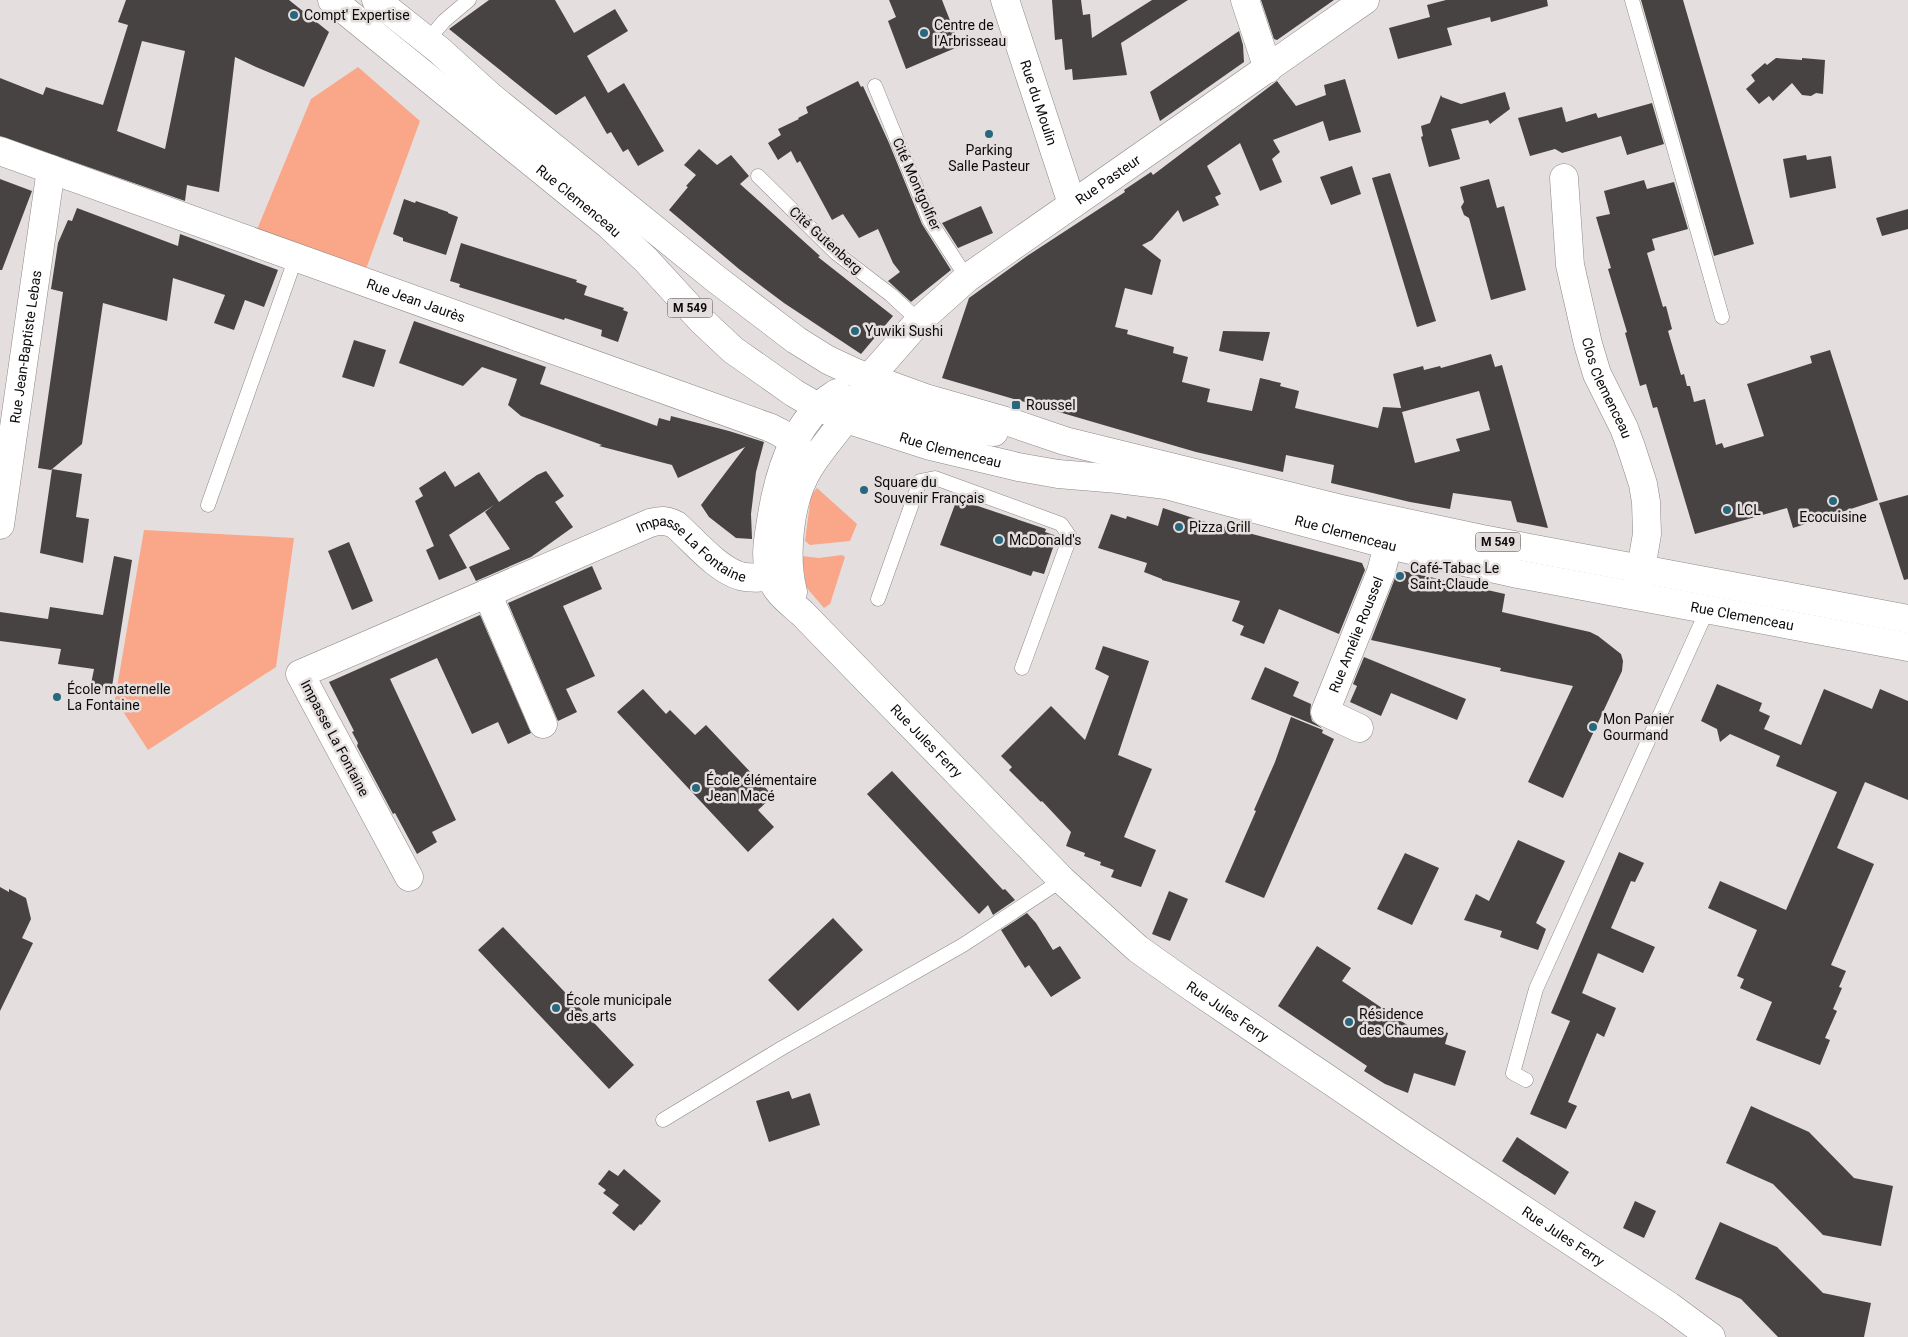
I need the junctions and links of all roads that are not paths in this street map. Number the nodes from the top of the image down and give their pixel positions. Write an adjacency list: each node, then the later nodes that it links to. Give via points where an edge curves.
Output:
1 (469, 0): 8 (lane)
2 (1005, 0): 15 (street, Rue du Moulin)
3 (1245, 0): 9 (street)
4 (1365, 0): 9 (street, Rue Pasteur)
5 (1632, 0): 18 (lane)
6 (344, 3): 7 (street, Rue Clemenceau / M 549)
7 (382, 14): 8 (street, Rue Clemenceau / M 549); 21 (street, Rue Clemenceau / M 549, via 646,260 733,350)
8 (427, 41): 20 (street, Rue Clemenceau / M 549, via 499,104 747,303 811,350 842,367)
9 (1268, 69): 15 (street, Rue Pasteur)
10 (875, 86): 17 (lane, Cité Montgolfier, via 930,221)
11 (0, 151): 12 (street, Rue Jean Jaurès)
12 (52, 169): 16 (street, Rue Jean Jaurès); 25 (street, Rue Jean-Baptiste Lebas)
13 (758, 176): 19 (lane, Cité Gutenberg, via 836,253)
14 (1564, 178): 28 (street, Clos Clemenceau, via 1570,265 1588,344 1597,374 1624,428 1643,484 1648,517)
15 (1072, 204): 17 (street, Rue Pasteur)
16 (296, 257): 22 (street, Rue Jean Jaurès, via 771,428); 24 (lane)
17 (967, 278): 19 (street, Rue Pasteur)
18 (1722, 317)
19 (919, 321): 20 (street, Rue Pasteur)
20 (858, 399): 21 (street, via 838,399); 23 (street); 26 (street, Rue Clemenceau / M 549, via 960,428 1065,441 1260,490); 26 (street, Rue Clemenceau / M 549, via 930,446 1058,474 1166,485)
21 (818, 407): 22 (street, Rue Jules Ferry)
22 (794, 442): 23 (street, via 803,454); 27 (street, Rue Jules Ferry, via 780,477 767,546)
23 (803, 479): 27 (street, via 797,495 790,547)
24 (208, 505)
25 (0, 525)
26 (1392, 533): 28 (street, Rue Clemenceau / M 549, via 1518,574); 37 (street, Rue Amélie Roussel, via 1381,572 1325,712)
27 (780, 575): 30 (street, Impasse La Fontaine, via 742,576 731,572 676,526 659,521); 39 (street, Rue Jules Ferry, via 781,594)
28 (1639, 583): 29 (street, Rue Clemenceau / M 549); 32 (street, Rue Clemenceau / M 549)
29 (1716, 584): 32 (lane); 33 (street, Rue Clemenceau / M 549)
30 (487, 593): 36 (street); 38 (street, Impasse La Fontaine, via 300,674)
31 (878, 599): 35 (lane, via 920,482 935,478 1061,524 1070,537)
32 (1708, 609): 34 (street, Rue Clemenceau / M 549); 40 (lane, via 1536,989 1513,1073)
33 (1908, 619)
34 (1908, 647)
35 (1022, 668)
36 (543, 724)
37 (1359, 728)
38 (409, 877)
39 (1062, 880): 41 (lane, via 963,945); 42 (street, Rue Jules Ferry, via 1138,949 1186,983 1612,1267)
40 (1526, 1080)
41 (663, 1120)
42 (1711, 1337)

